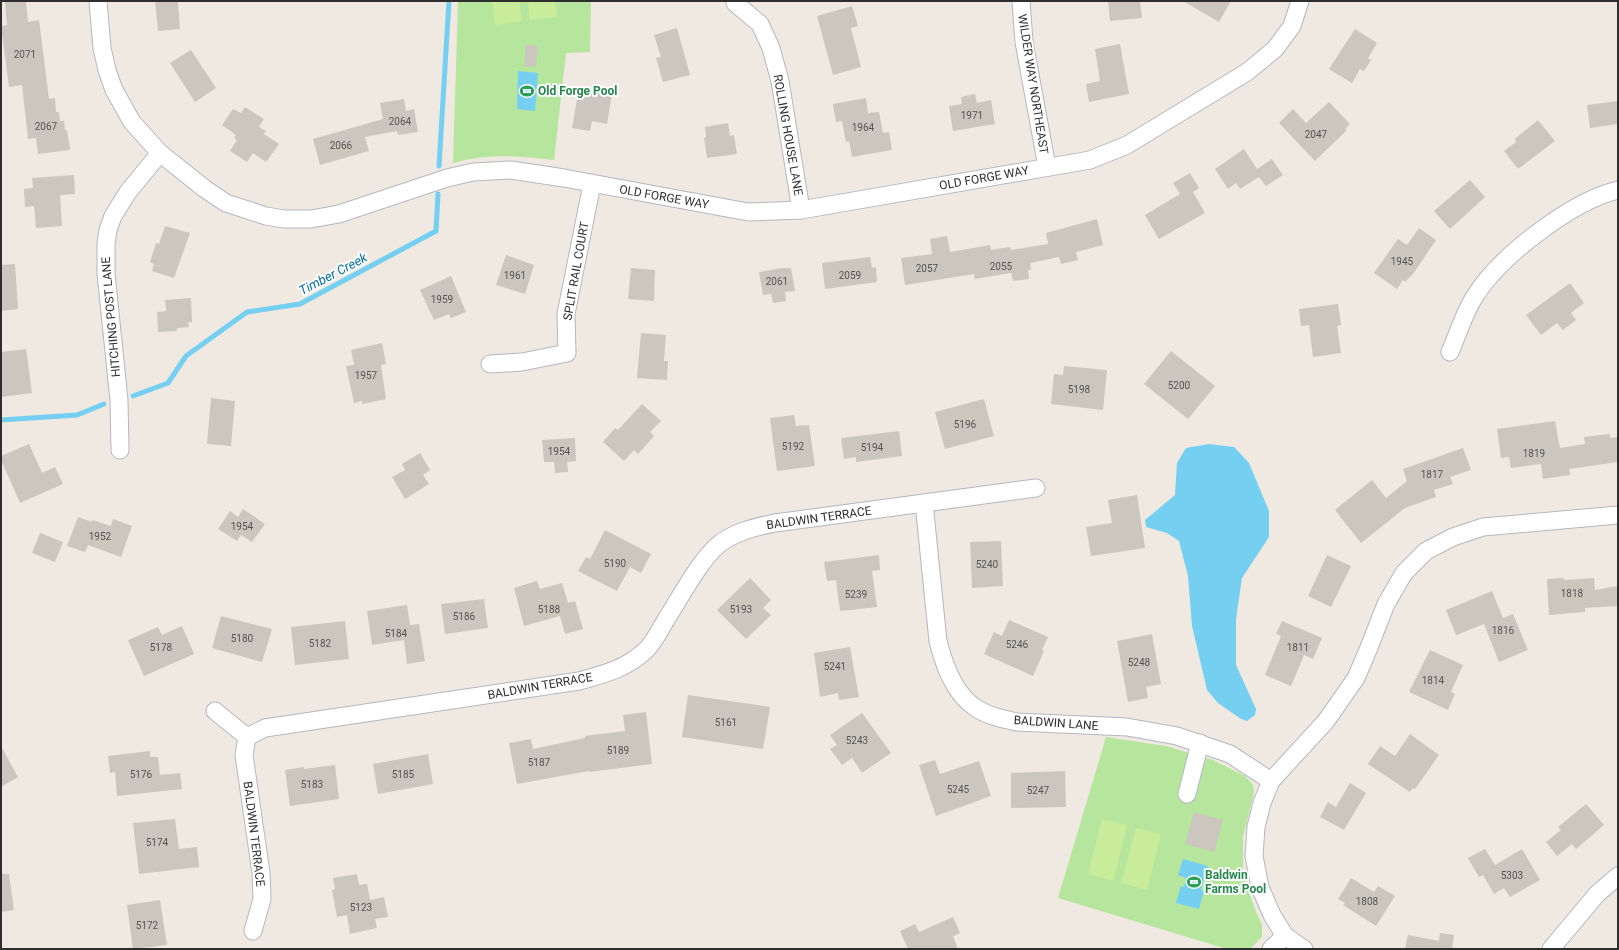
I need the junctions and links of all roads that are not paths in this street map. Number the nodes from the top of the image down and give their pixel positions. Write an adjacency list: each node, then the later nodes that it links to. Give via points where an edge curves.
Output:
1 (98, 1): 5 (street, OLD FORGE WAY, via 102,48 114,90 132,122)
2 (1021, 1): 6 (street, WILDER WAY NORTHEAST, via 1024,42)
3 (1300, 1): 6 (street, OLD FORGE WAY, via 1292,26 1275,49 1247,72 1127,145 1090,160)
4 (735, 3): 9 (street, ROLLING HOUSE LANE, via 760,24 771,48 780,81)
5 (160, 153): 7 (street, OLD FORGE WAY, via 226,203 284,219 311,219 339,214 446,178 473,172 512,170); 12 (street, HITCHING POST LANE, via 128,192 113,216 106,244 106,274 119,400)
6 (1047, 167): 9 (street, OLD FORGE WAY)
7 (592, 184): 9 (street, OLD FORGE WAY, via 748,212); 11 (street, SPLIT RAIL COURT, via 566,314 567,353 522,362)
8 (1618, 190): 10 (street, via 1592,199 1561,217 1502,263 1474,297)
9 (801, 210)
10 (1450, 352)
11 (490, 364)
12 (120, 450)
13 (1036, 488): 14 (street, BALDWIN TERRACE)
14 (924, 503): 17 (street, BALDWIN TERRACE, via 775,523 741,532 719,545 703,563 648,648 626,666 602,675 579,681 265,728); 18 (street, BALDWIN LANE, via 943,661 952,681 974,707 1017,722 1127,727)
15 (1618, 515): 19 (street, via 1483,527 1453,536 1426,551 1404,573 1386,604 1356,678 1326,721)
16 (215, 711): 17 (street)
17 (247, 737): 22 (street, BALDWIN TERRACE, via 244,755 261,873 262,899)
18 (1200, 743): 19 (street, BALDWIN LANE, via 1230,754); 20 (street)
19 (1272, 781): 23 (street, via 1262,803 1256,827 1254,856 1260,887 1272,915)
20 (1187, 794)
21 (1618, 876): 26 (street, via 1597,894)
22 (253, 931)
23 (1285, 936): 24 (street); 25 (street)
24 (1271, 949)
25 (1304, 949)
26 (1551, 949)

